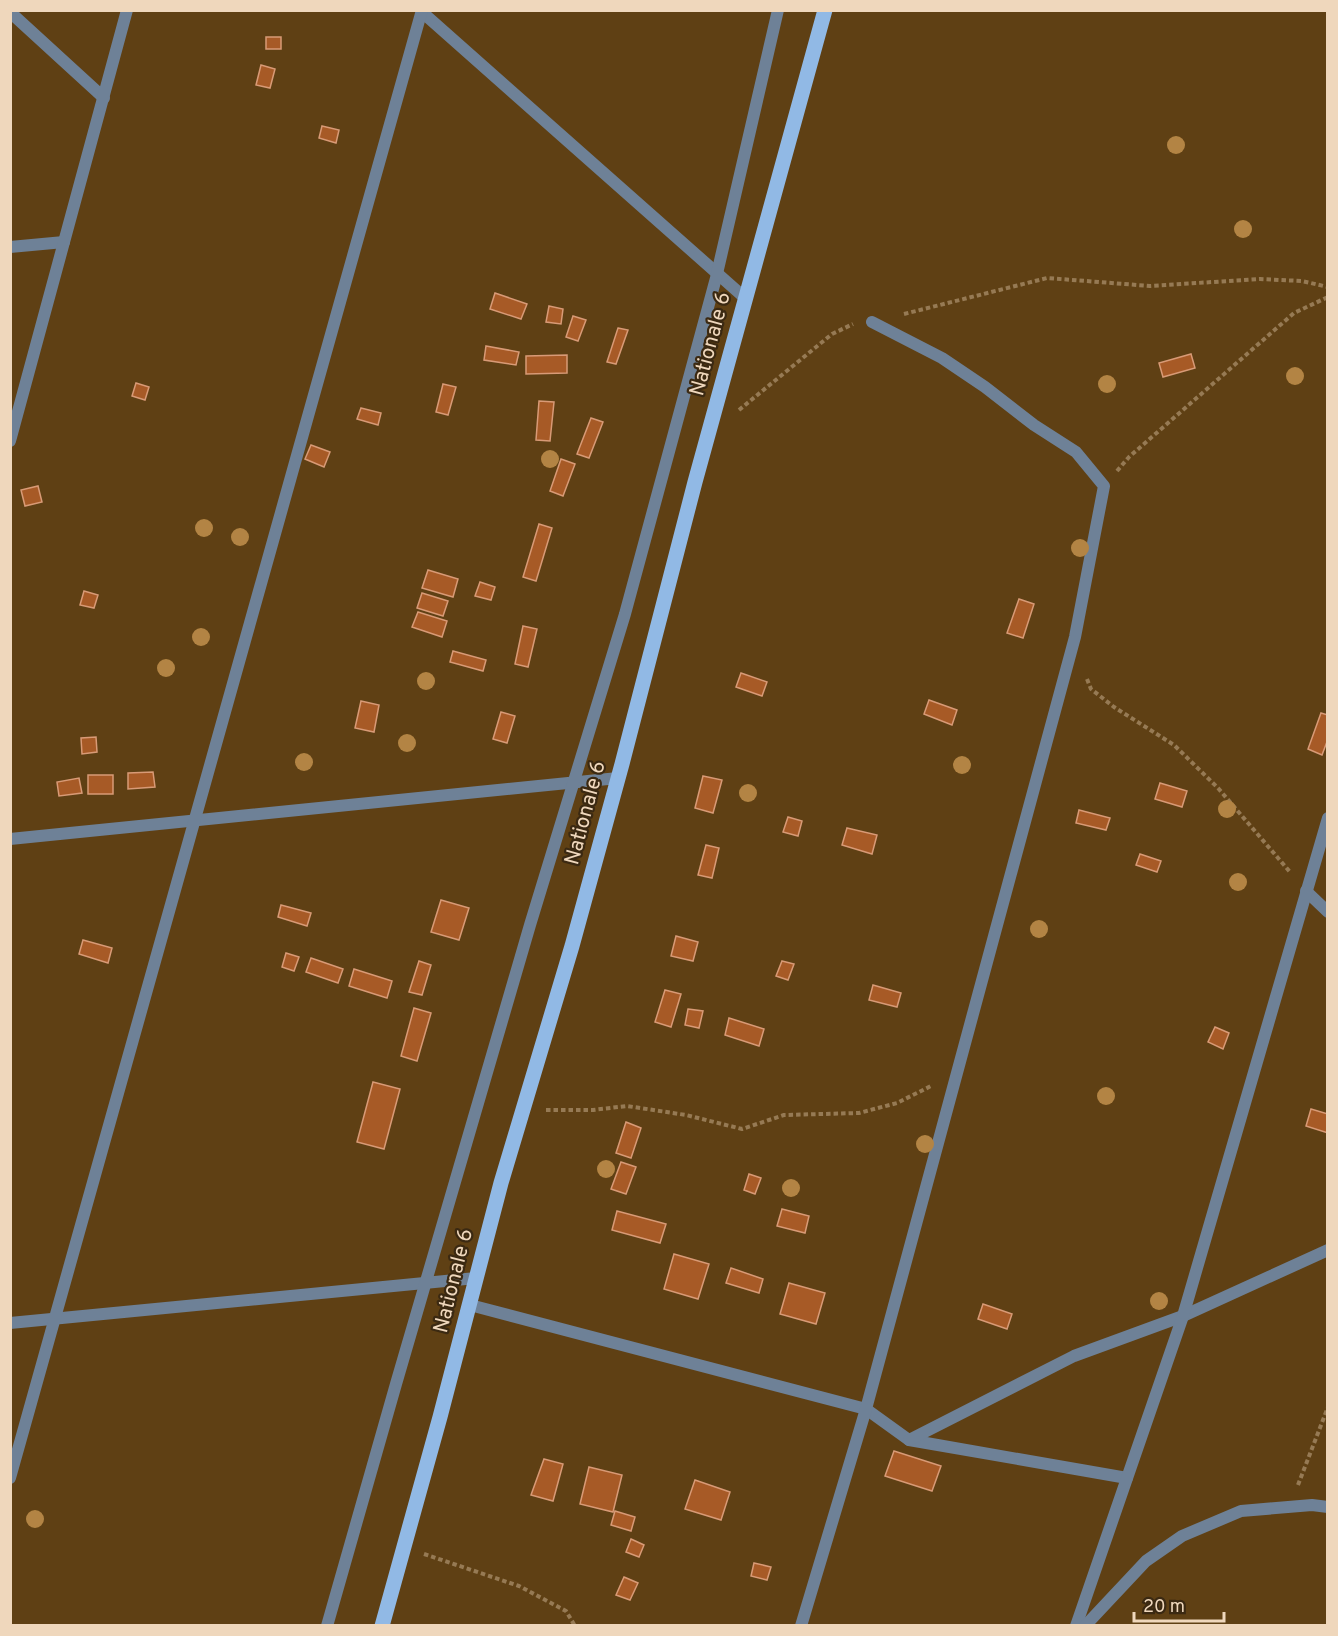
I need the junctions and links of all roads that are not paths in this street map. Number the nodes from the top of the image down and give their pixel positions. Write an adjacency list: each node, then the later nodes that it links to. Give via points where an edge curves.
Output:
1 (127, 10): 6 (street)
2 (778, 10): 9 (street)
3 (825, 10): 10 (main road, Nationale 6)
4 (422, 11): 9 (street); 16 (street)
5 (10, 12): 6 (street)
6 (104, 98): 7 (street)
7 (64, 243): 8 (street); 12 (street)
8 (10, 247)
9 (717, 273): 10 (street); 14 (street, via 625,614)
10 (746, 298): 13 (main road, Nationale 6)
11 (872, 322): 27 (street, via 942,358 986,387 1076,452 1104,486 1075,637)
12 (10, 441)
13 (618, 778): 14 (street); 21 (main road, Nationale 6)
14 (574, 782): 16 (street); 22 (street)
15 (1328, 818): 18 (street)
16 (195, 821): 17 (street); 25 (street)
17 (10, 839)
18 (1306, 891): 19 (street); 24 (street)
19 (1328, 912)
20 (1328, 1250): 24 (street)
21 (476, 1278): 22 (street); 23 (main road, Nationale 6)
22 (425, 1283): 25 (street); 32 (street)
23 (470, 1305): 27 (street); 33 (main road, Nationale 6)
24 (1183, 1316): 28 (street, via 1074,1356); 30 (street)
25 (56, 1319): 26 (street); 29 (street)
26 (10, 1323)
27 (866, 1409): 28 (street); 34 (street)
28 (909, 1440): 30 (street)
29 (10, 1478)
30 (1127, 1478): 35 (street)
31 (1328, 1507): 36 (street, via 1241,1511 1182,1536 1146,1561)
32 (327, 1626)
33 (382, 1626)
34 (801, 1626)
35 (1076, 1626)
36 (1085, 1626)

